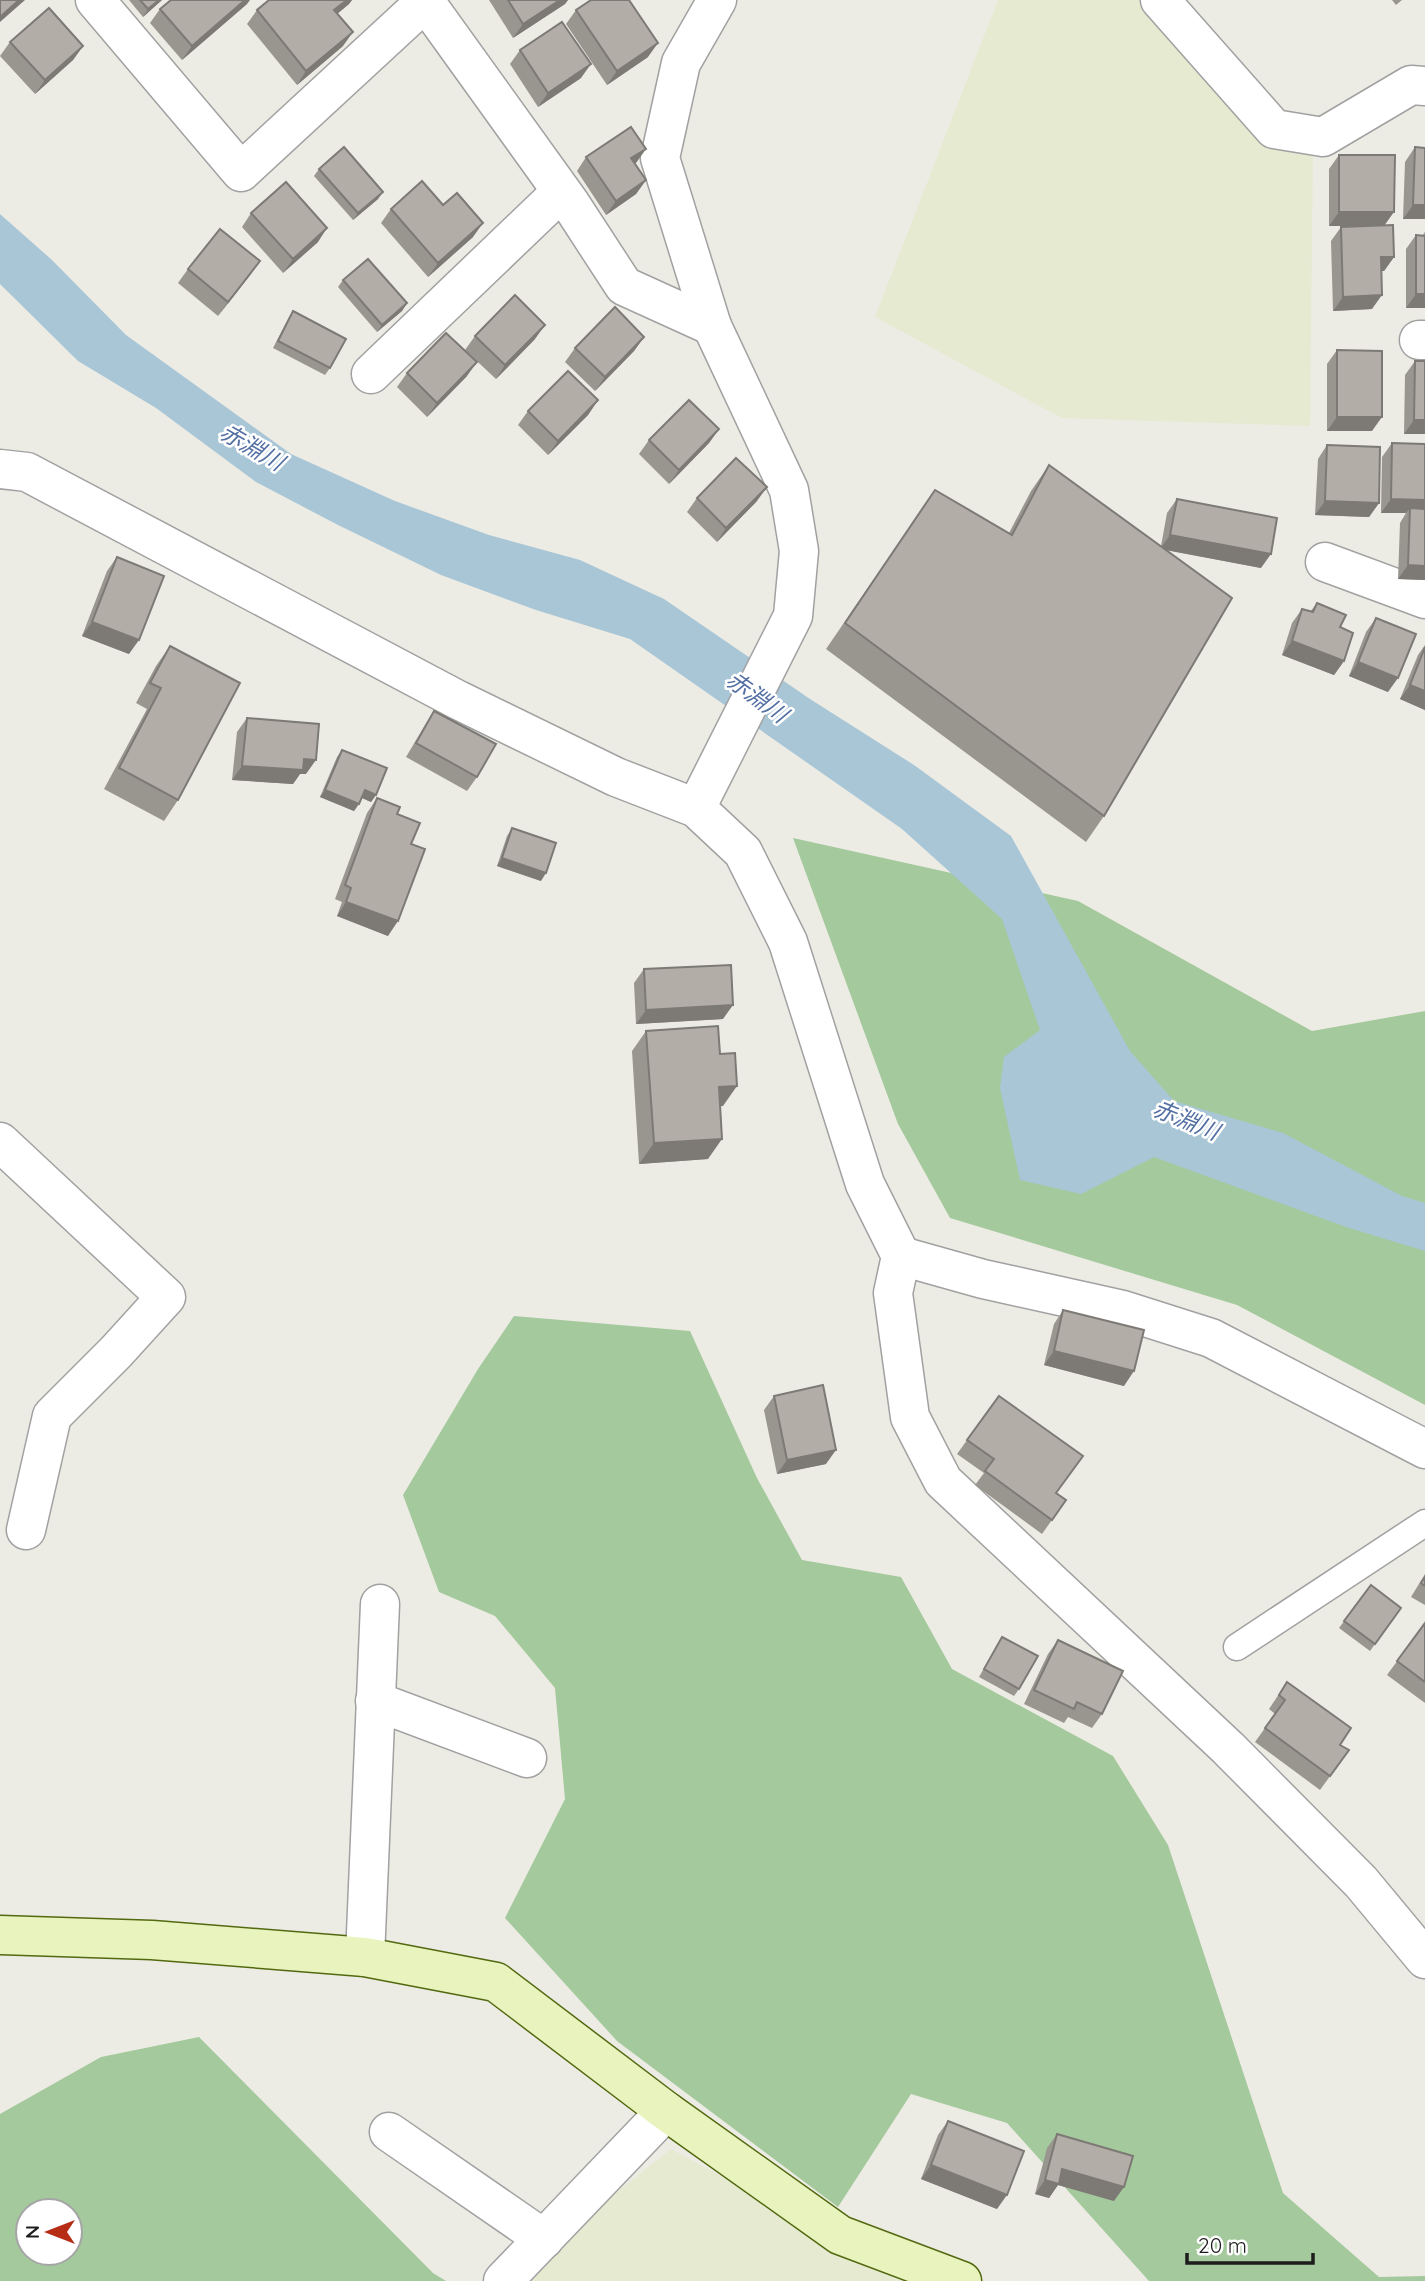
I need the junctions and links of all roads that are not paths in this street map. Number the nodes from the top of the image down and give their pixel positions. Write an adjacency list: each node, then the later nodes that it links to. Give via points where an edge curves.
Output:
1 (94, 0): 4 (street, via 241,172)
2 (717, 0): 7 (street, via 681,63 660,158)
3 (1160, 0): 5 (street, via 1274,129 1323,137)
4 (425, 1): 6 (street)
5 (1420, 82)
6 (561, 192): 7 (street, via 624,286); 8 (street)
7 (712, 326): 12 (street, via 789,490 799,551 793,615)
8 (371, 373)
9 (0, 469): 12 (street, via 27,472 458,701 616,777)
10 (1325, 562): 11 (street)
11 (1425, 598)
12 (696, 808): 14 (street, via 743,852 788,943 865,1185)
13 (0, 1142): 17 (street, via 166,1297 52,1416)
14 (901, 1256): 15 (street, via 1123,1310 1211,1338); 24 (street, via 892,1293 910,1417 943,1481 1227,1748 1361,1882)
15 (1425, 1449)
16 (1425, 1523): 19 (lane)
17 (26, 1530)
18 (380, 1604): 20 (street)
19 (1237, 1647)
20 (375, 1701): 21 (street); 23 (street)
21 (527, 1758)
22 (0, 1935): 23 (street, via 152,1940)
23 (365, 1957): 25 (street, via 496,1982)
24 (1425, 1959)
25 (666, 2111): 27 (street); 29 (street, via 840,2235)
26 (389, 2132): 27 (street)
27 (544, 2239): 28 (street)
28 (503, 2281)
29 (962, 2281)

